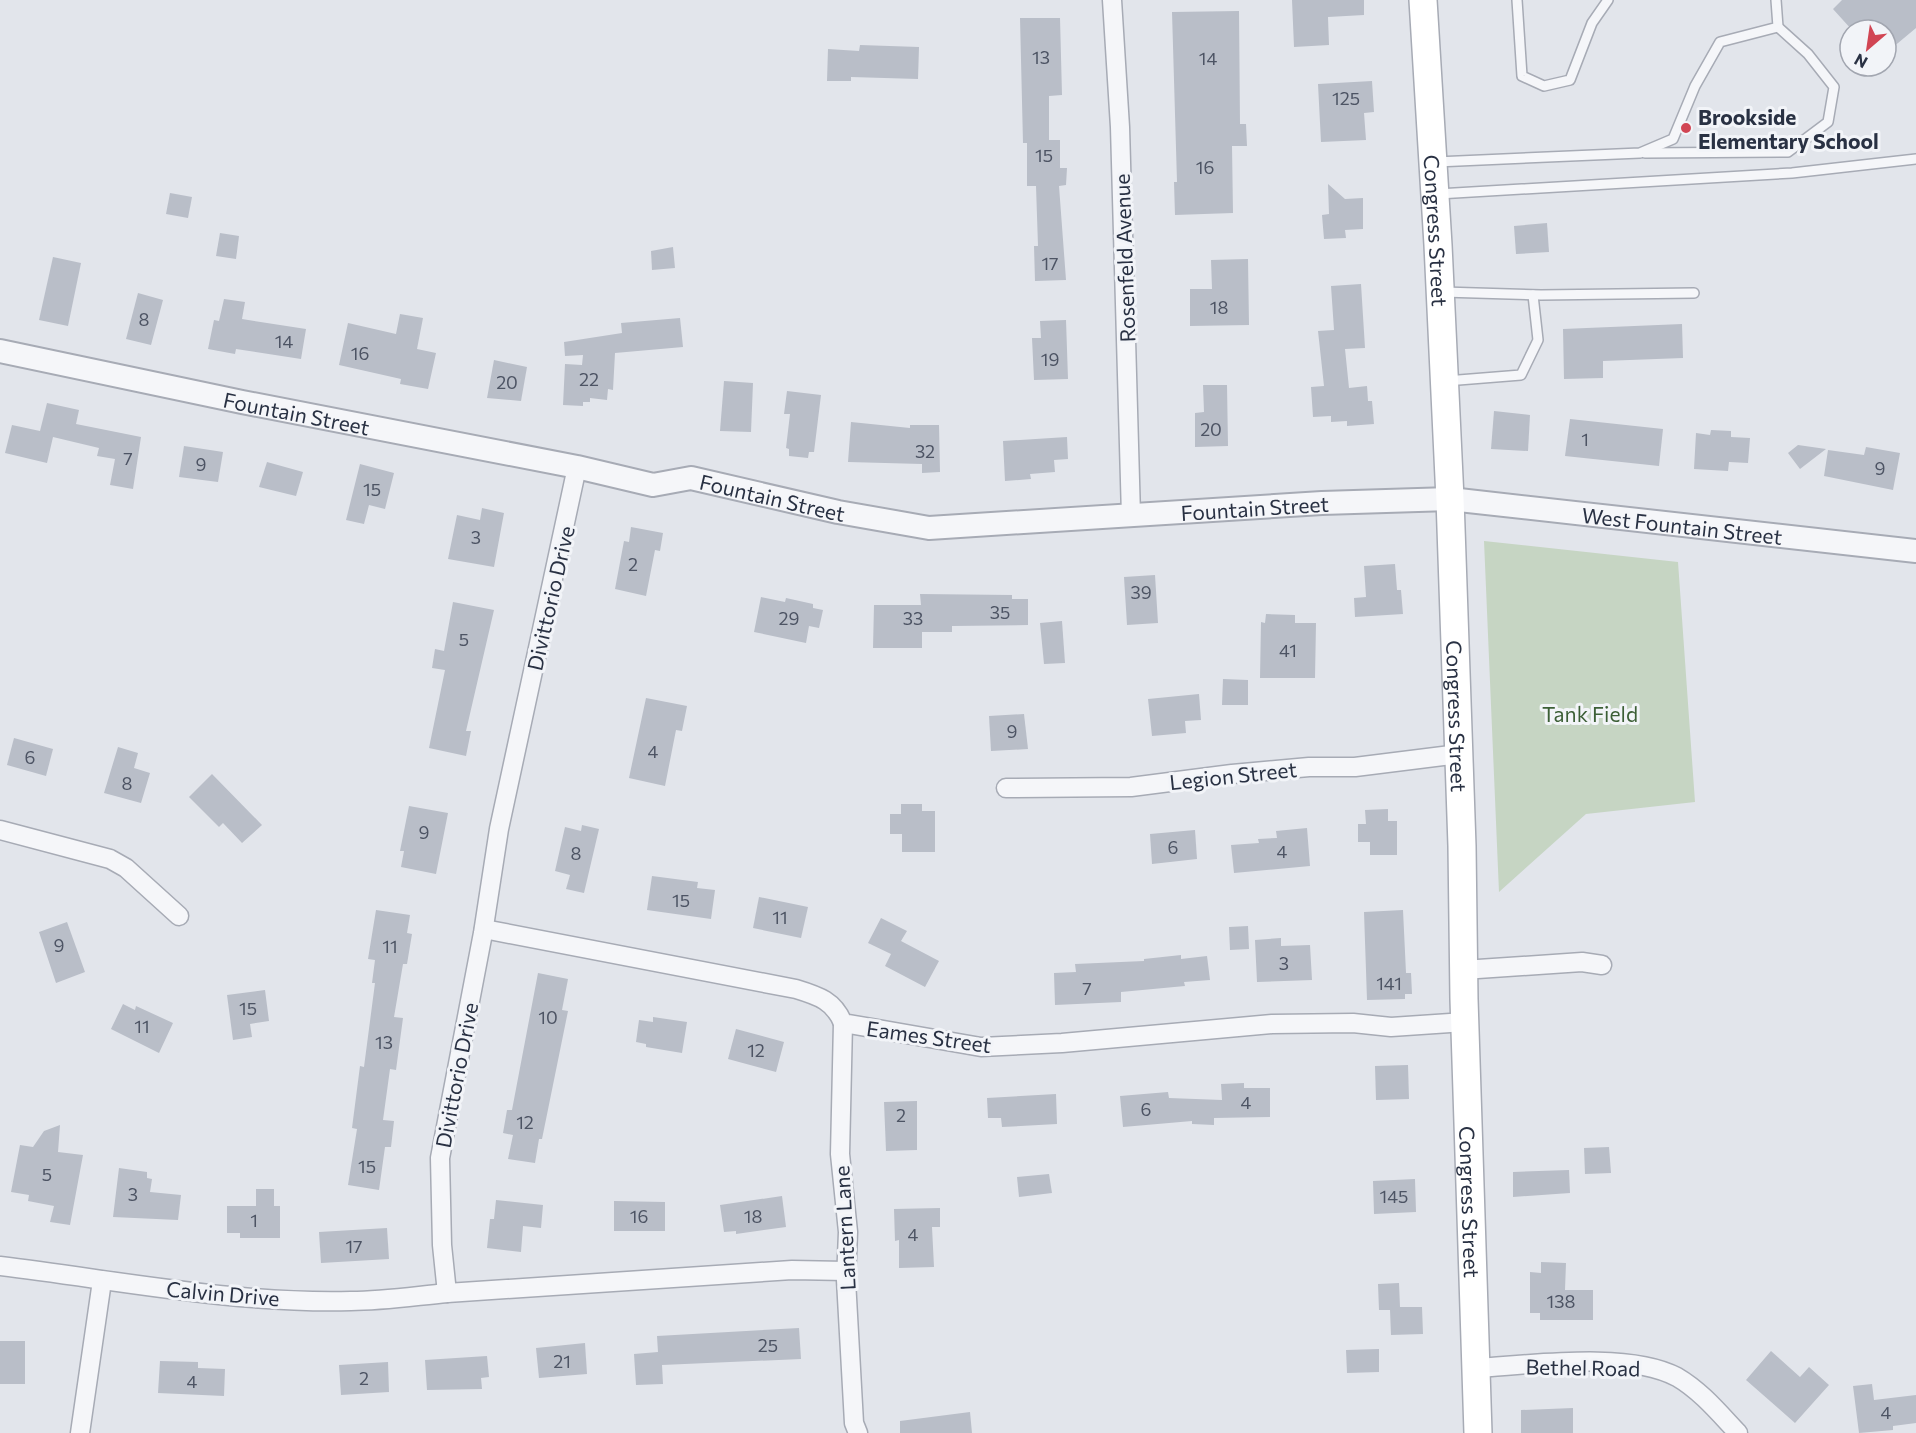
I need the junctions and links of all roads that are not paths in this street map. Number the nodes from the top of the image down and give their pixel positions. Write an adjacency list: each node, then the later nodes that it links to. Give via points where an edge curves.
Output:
1 (1112, 0): 18 (street, Rosenfeld Avenue)
2 (1423, 0): 9 (main road, Congress Street)
3 (1517, 0): 4 (lane, via 1522,76 1544,86 1570,80 1592,23)
4 (1608, 0)
5 (1776, 0): 6 (lane)
6 (1778, 27): 7 (lane, via 1720,42 1695,86 1673,139); 7 (lane, via 1808,54 1834,87 1828,122 1788,152)
7 (1640, 153): 9 (lane)
8 (1916, 159): 10 (lane, via 1792,173)
9 (1433, 162): 10 (main road, Congress Street)
10 (1436, 195): 11 (main road, Congress Street)
11 (1441, 292): 13 (lane); 15 (main road, Congress Street)
12 (1694, 293): 13 (lane)
13 (1533, 295): 15 (lane, via 1538,340 1521,375)
14 (0, 351): 16 (street, Fountain Street)
15 (1444, 381): 17 (main road, Congress Street)
16 (577, 466): 18 (street, Fountain Street, via 653,485 691,478 849,515 929,528); 24 (street, Divittorio Drive, via 499,829)
17 (1450, 499): 18 (street, Fountain Street); 19 (street, West Fountain Street); 20 (main road, Congress Street)
18 (1131, 516)
19 (1916, 551)
20 (1459, 754): 21 (street, Legion Street, via 1131,787); 26 (main road, Congress Street)
21 (1006, 788)
22 (0, 830): 23 (street, via 110,859 126,868)
23 (179, 916)
24 (484, 929): 28 (street, Eames Street, via 796,989 827,1000 838,1010); 32 (street, Divittorio Drive, via 440,1158)
25 (1602, 965): 26 (street, via 1582,962)
26 (1463, 970): 27 (main road, Congress Street)
27 (1465, 1022): 28 (street, Eames Street, via 1391,1027 1353,1023 1272,1024 981,1047); 33 (main road, Congress Street)
28 (843, 1023): 30 (street, Lantern Lane, via 840,1154 848,1232)
29 (0, 1266): 31 (street, Calvin Drive)
30 (846, 1271): 32 (street, via 792,1270); 35 (street, Lantern Lane)
31 (102, 1281): 32 (street, Calvin Drive, via 300,1300 351,1301); 34 (street)
32 (447, 1293)
33 (1476, 1368): 36 (main road, Congress Street); 37 (street, Bethel Road, via 1601,1363 1651,1368 1694,1388)
34 (80, 1433)
35 (858, 1433)
36 (1478, 1433)
37 (1738, 1433)

